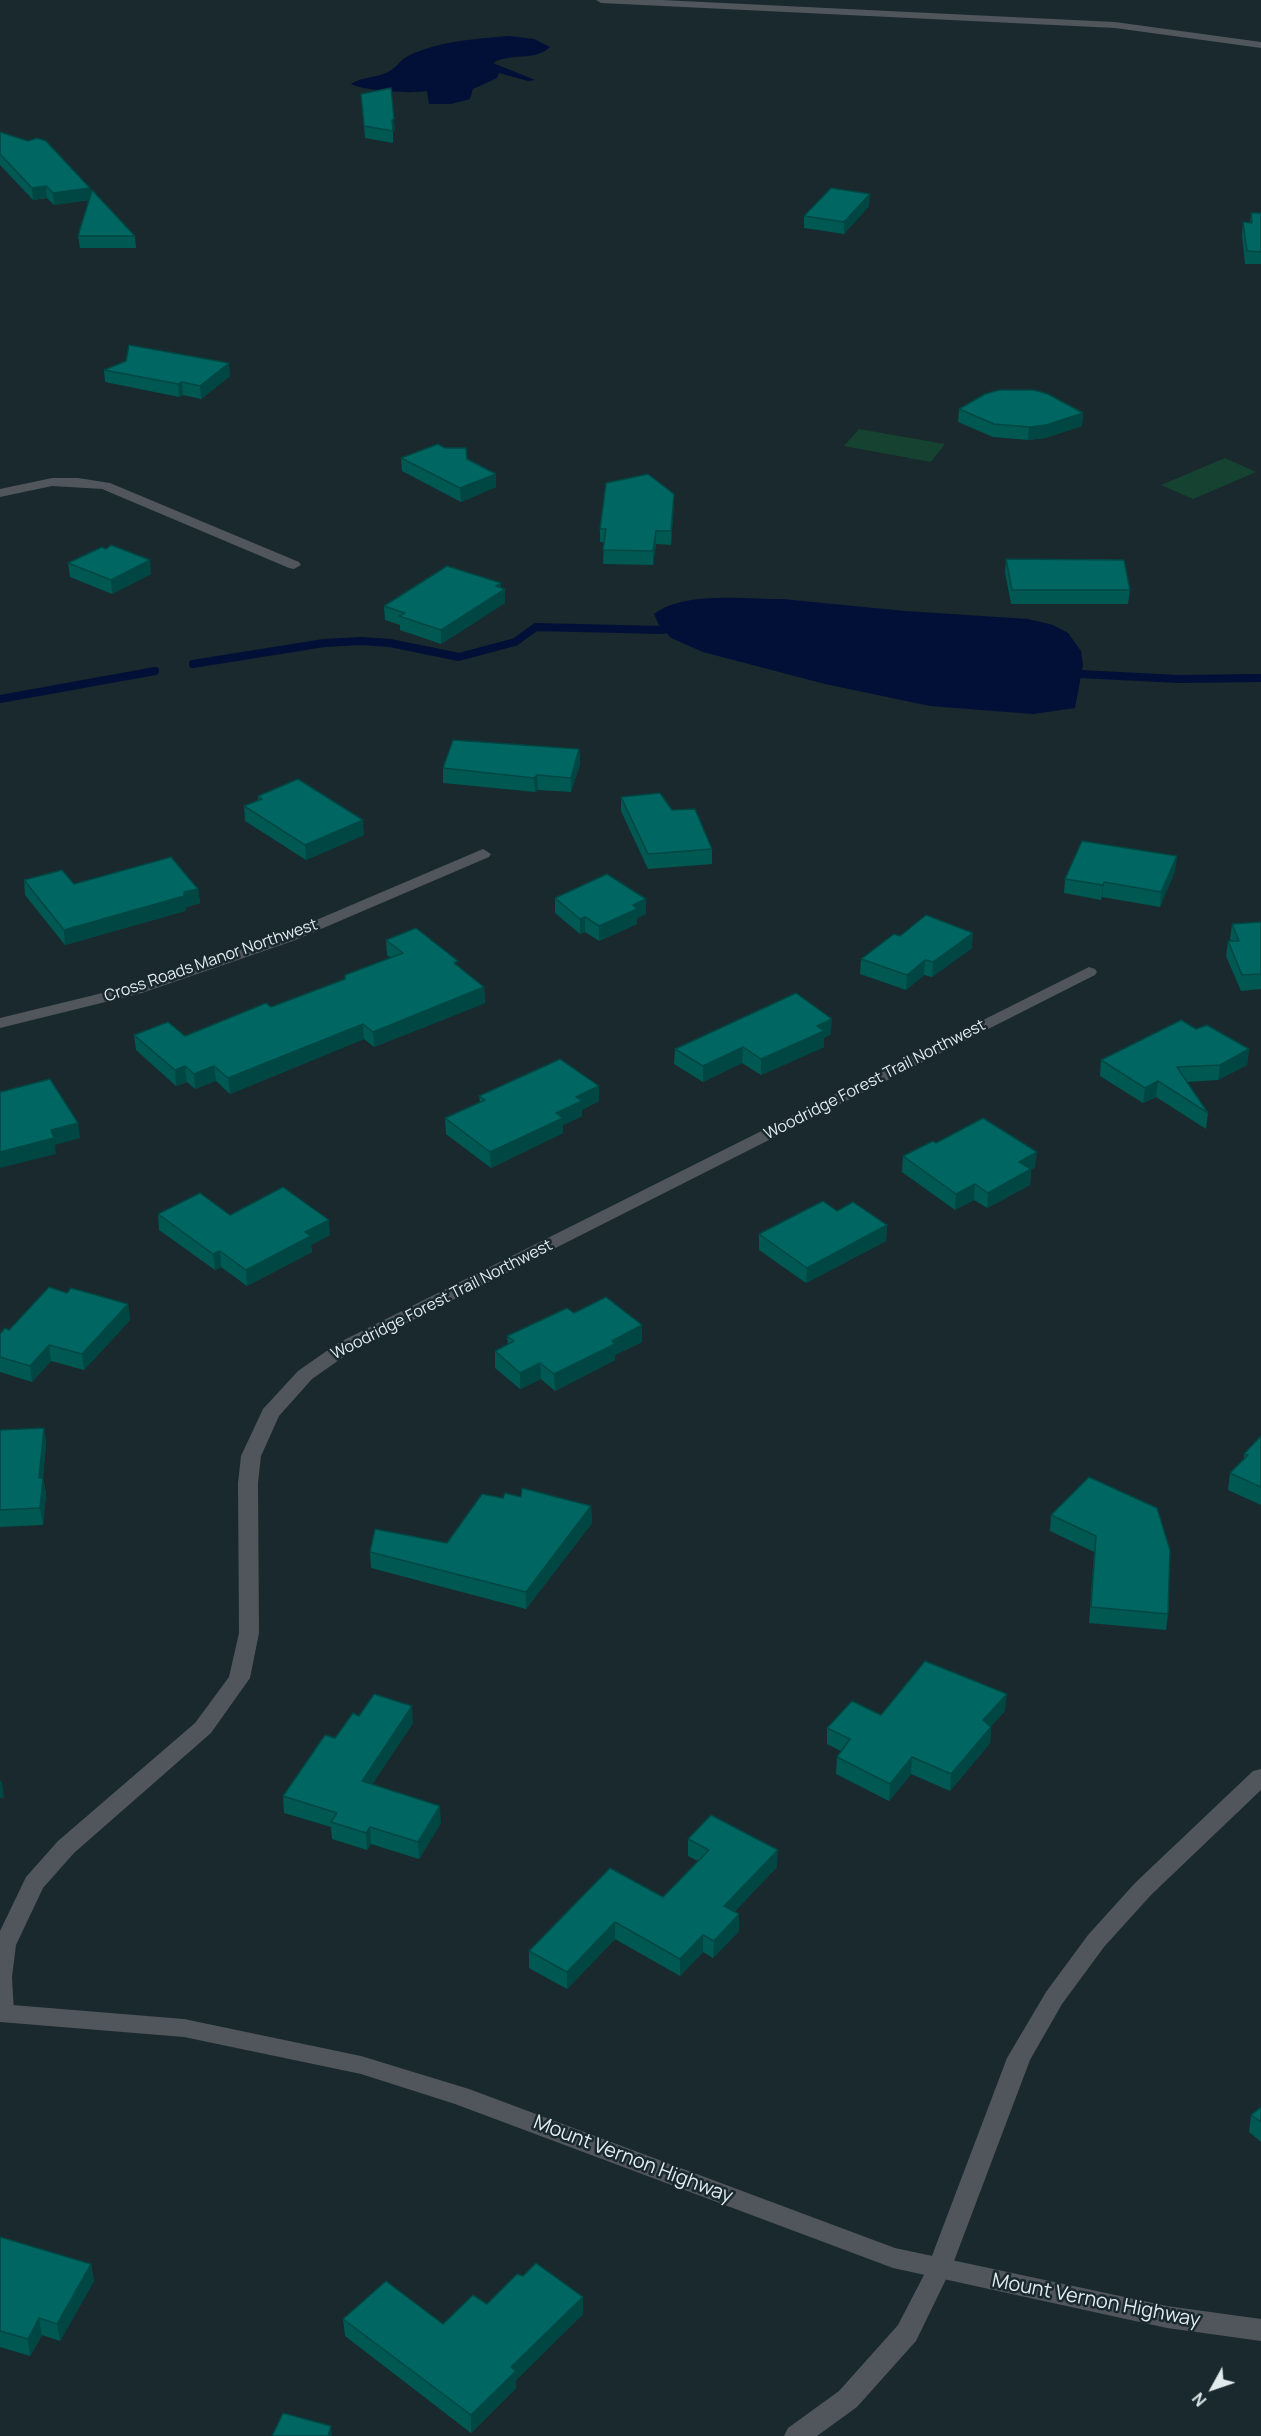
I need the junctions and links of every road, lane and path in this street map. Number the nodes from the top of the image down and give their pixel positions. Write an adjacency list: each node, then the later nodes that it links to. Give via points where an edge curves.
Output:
1 (602, 0): 2 (street, via 1115,25)
2 (1261, 45)
3 (0, 493): 4 (street, via 50,481 105,486)
4 (294, 565)
5 (483, 854): 7 (street, Cross Roads Manor Northwest, via 287,938 136,990)
6 (1089, 972): 9 (street, Woodridge Forest Trail Northwest, via 345,1347 305,1375 270,1413 251,1456 249,1633 238,1678 203,1728 66,1847 34,1883 5,1945 0,1977)
7 (0, 1023)
8 (1261, 1777): 10 (street, via 1143,1890 1096,1941 1054,1998 1019,2058)
9 (1, 2013): 10 (street, Mount Vernon Highway, via 184,2028 361,2065 461,2096 893,2258)
10 (939, 2269): 11 (street, Mount Vernon Highway, via 1167,2317); 12 (street, via 907,2333 848,2398)
11 (1261, 2330)
12 (797, 2436)

